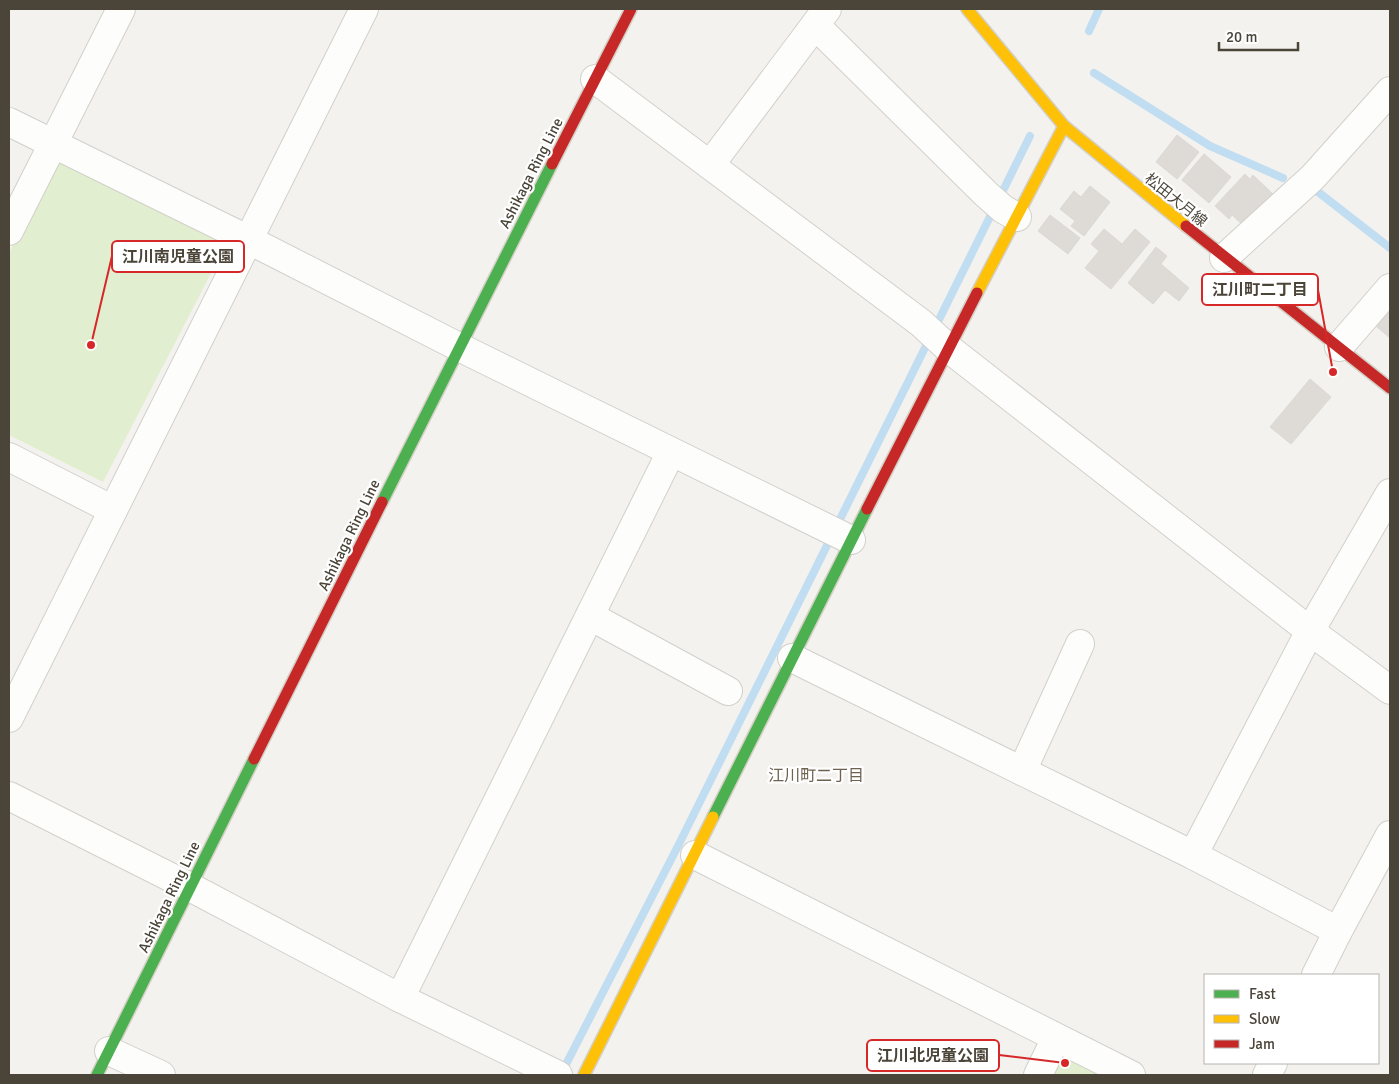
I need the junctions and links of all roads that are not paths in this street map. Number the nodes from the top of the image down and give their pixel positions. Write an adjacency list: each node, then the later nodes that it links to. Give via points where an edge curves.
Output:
1 (121, 9): 10 (street)
2 (364, 9): 14 (street)
3 (630, 9): 6 (main road, Ashikaga Ring Line)
4 (968, 9): 9 (main road, 松田大月線)
5 (821, 17): 11 (street); 12 (street)
6 (596, 79): 11 (street); 18 (main road, Ashikaga Ring Line)
7 (1390, 91): 15 (street, via 1313,177)
8 (9, 122): 10 (street)
9 (1064, 126): 12 (main road); 15 (main road, 松田大月線)
10 (53, 144): 13 (street); 14 (street)
11 (710, 165): 17 (street, via 922,323)
12 (1002, 207): 17 (main road)
13 (9, 231)
14 (249, 240): 18 (street); 24 (street)
15 (1224, 258): 19 (main road, 松田大月線)
16 (1390, 288): 19 (street)
17 (945, 344): 25 (main road); 27 (street)
18 (459, 347): 21 (street); 38 (main road, Ashikaga Ring Line)
19 (1339, 347): 20 (main road, 松田大月線)
20 (1390, 388)
21 (672, 452): 25 (street); 26 (street)
22 (9, 457): 24 (street)
23 (1390, 493): 27 (street)
24 (113, 510): 32 (street)
25 (839, 534): 29 (main road)
26 (590, 616): 31 (street); 41 (street)
27 (1310, 631): 30 (street); 37 (street)
28 (1080, 644): 33 (street)
29 (792, 658): 33 (street); 36 (main road)
30 (1390, 690)
31 (728, 691)
32 (9, 718)
33 (1022, 771): 37 (street)
34 (9, 796): 38 (street)
35 (1390, 835): 39 (street)
36 (695, 855): 42 (street); 47 (main road)
37 (1193, 855): 39 (street)
38 (190, 887): 41 (street); 43 (main road, Ashikaga Ring Line)
39 (1338, 931): 40 (street)
40 (1316, 974)
41 (400, 998): 44 (street)
42 (1056, 1038): 48 (street); 49 (street)
43 (109, 1051): 45 (main road, Ashikaga Ring Line); 46 (street)
44 (554, 1073)
45 (97, 1075)
46 (162, 1075)
47 (584, 1075)
48 (1038, 1075)
49 (1131, 1075)

